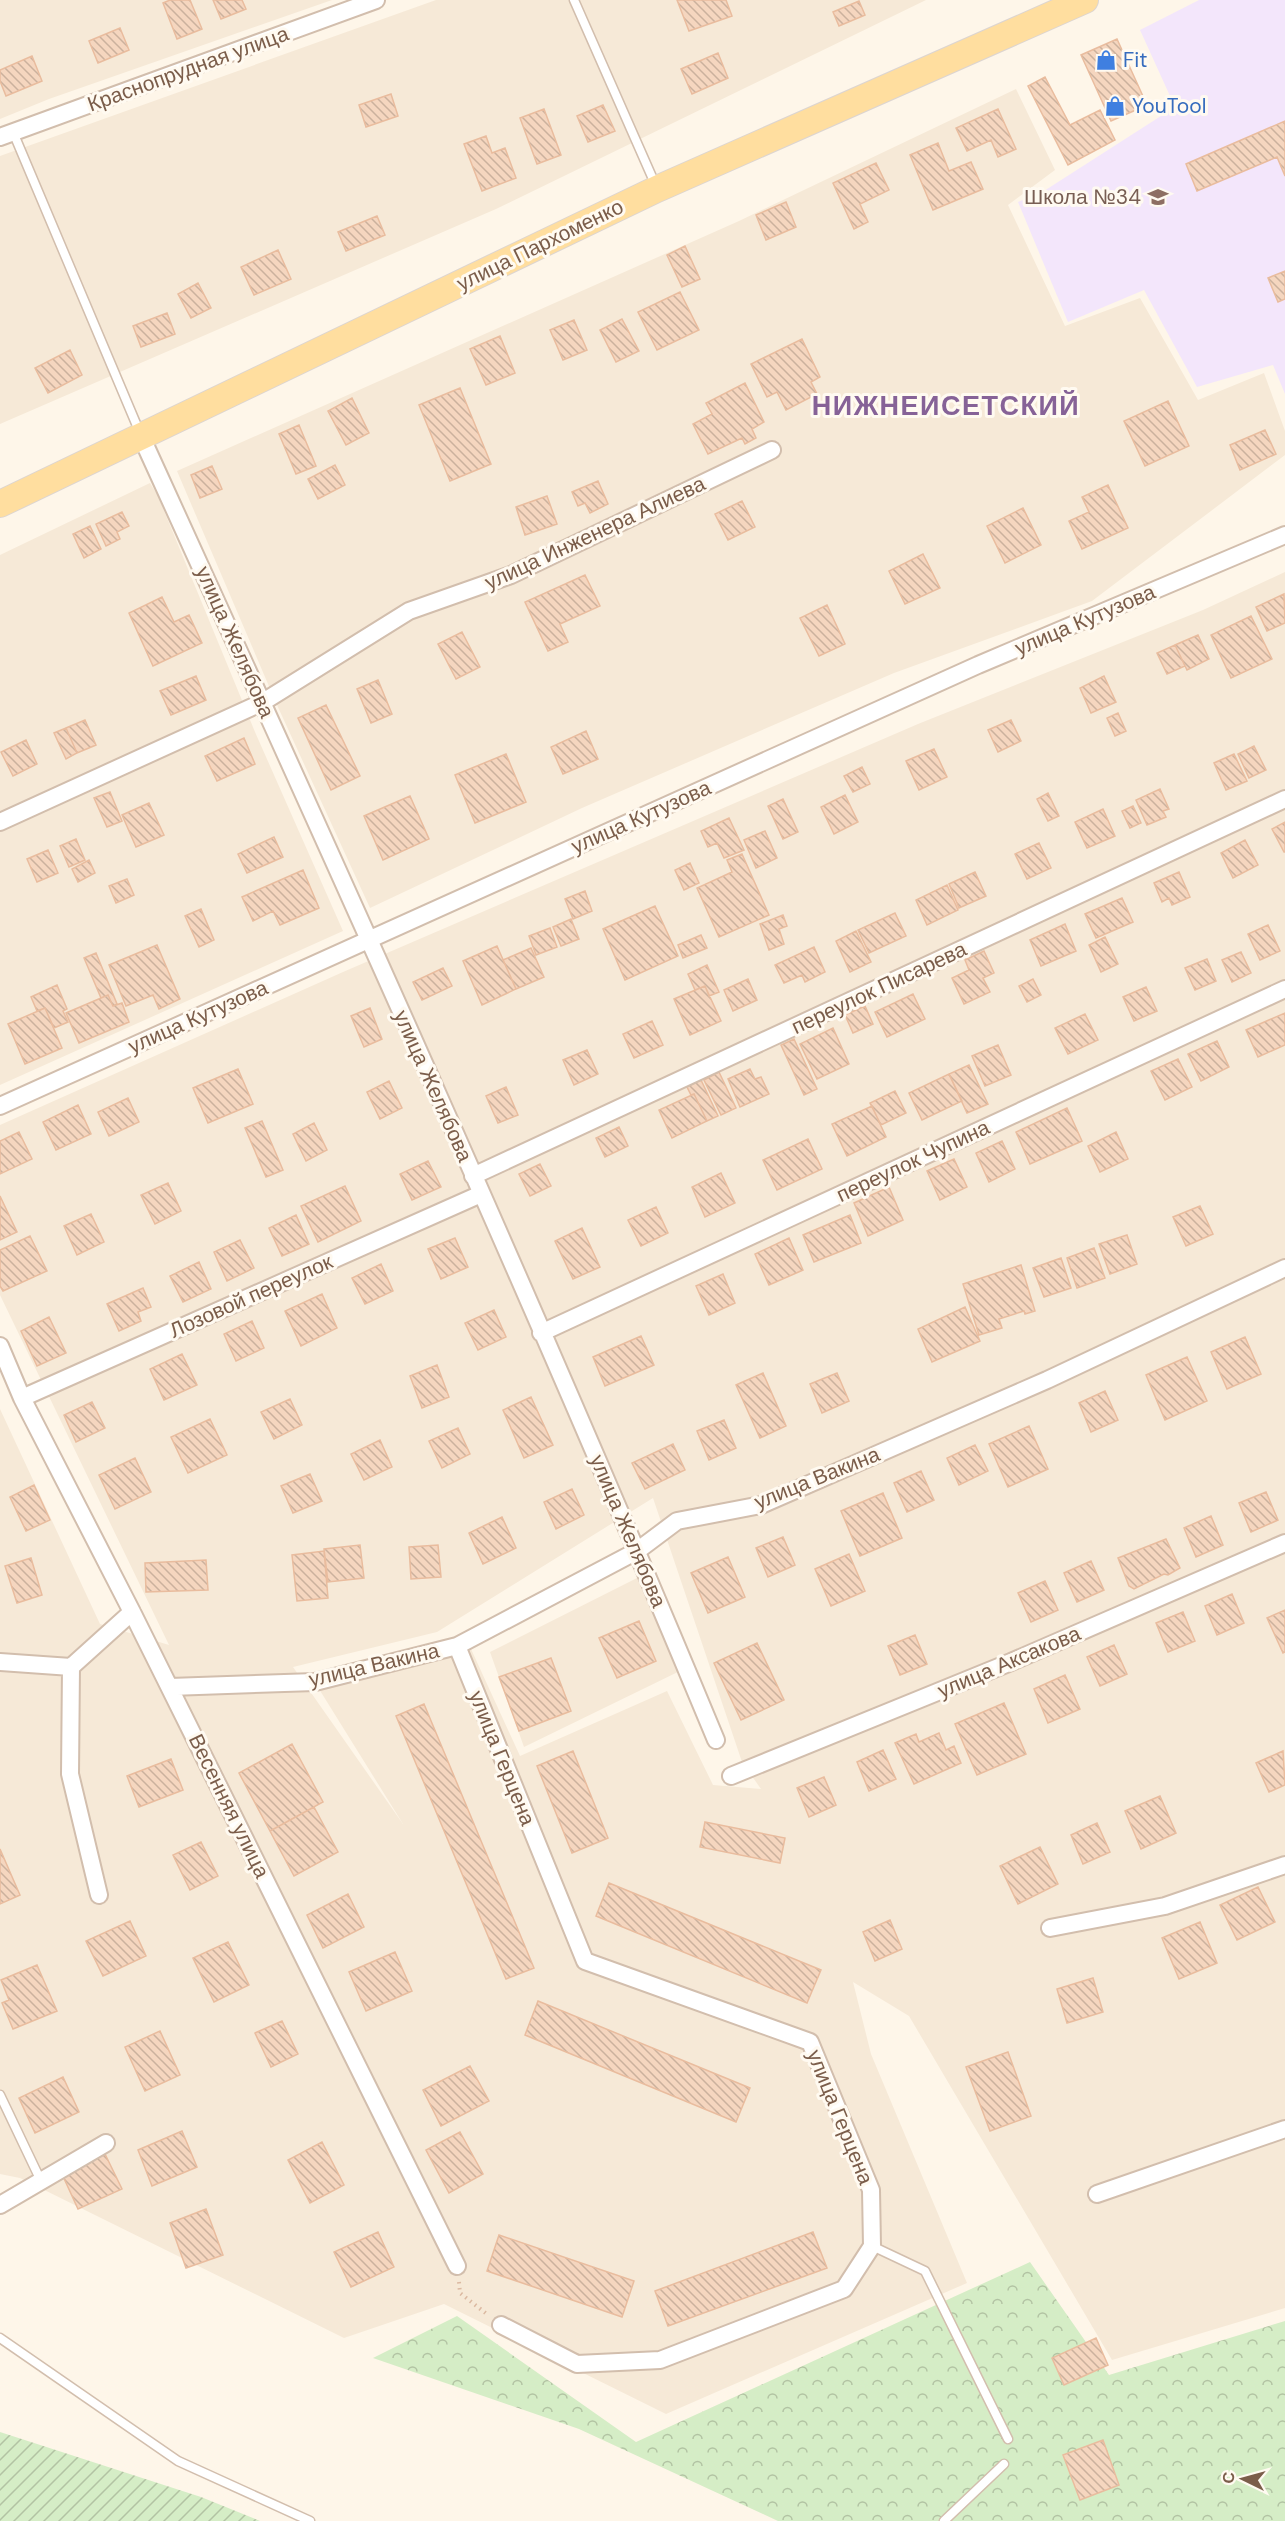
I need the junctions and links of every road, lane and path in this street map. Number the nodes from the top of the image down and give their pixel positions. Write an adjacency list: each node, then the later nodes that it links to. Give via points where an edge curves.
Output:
1 (376, 0): 4 (street, Краснопрудная улица)
2 (574, 0): 5 (lane)
3 (1085, 0): 5 (main road, улица Пархоменко)
4 (7, 135): 6 (lane)
5 (657, 189): 6 (main road, улица Пархоменко)
6 (141, 436): 8 (main road, улица Пархоменко); 10 (street, улица Желябова)
7 (772, 450): 10 (street, улица Инженера Алиева, via 511,575 409,611)
8 (0, 504)
9 (1285, 535): 13 (street, улица Кутузова, via 978,665)
10 (262, 702): 12 (street, улица Инженера Алиева); 13 (street, улица Желябова)
11 (1285, 799): 16 (street, переулок Писарева)
12 (0, 822)
13 (369, 940): 15 (street, улица Кутузова); 16 (street, улица Желябова)
14 (1285, 989): 19 (street, переулок Чупина)
15 (0, 1106)
16 (472, 1176): 17 (street, улица Желябова)
17 (481, 1194): 19 (street, улица Желябова); 21 (street, Лозовой переулок)
18 (1285, 1268): 23 (street, улица Вакина, via 1047,1380 761,1504 677,1521)
19 (541, 1333): 23 (street, улица Желябова)
20 (2, 1353): 21 (street, Весенняя улица)
21 (22, 1398): 24 (street, Весенняя улица)
22 (1285, 1544): 30 (street, улица Аксакова, via 1011,1662)
23 (637, 1551): 25 (street, улица Вакина); 29 (street, улица Желябова)
24 (132, 1612): 27 (street); 28 (street, Весенняя улица)
25 (457, 1646): 28 (street, улица Вакина, via 315,1682); 40 (street, улица Герцена, via 585,1961 810,2042 871,2190)
26 (0, 1662): 27 (street)
27 (71, 1666): 32 (street, via 70,1774)
28 (170, 1688): 41 (street, Весенняя улица)
29 (716, 1740)
30 (731, 1776)
31 (1285, 1865): 33 (street, via 1165,1905)
32 (99, 1894)
33 (1050, 1929)
34 (0, 2095): 37 (lane)
35 (1285, 2129): 38 (street)
36 (106, 2143): 37 (street)
37 (41, 2181): 39 (street)
38 (1097, 2194)
39 (0, 2205)
40 (872, 2246): 42 (street, via 844,2289 660,2360 577,2364); 44 (lane, via 925,2271)
41 (457, 2266): 42 (path, via 460,2293)
42 (501, 2325)
43 (0, 2338): 46 (lane, via 178,2461)
44 (1008, 2439)
45 (1004, 2464): 47 (lane)
46 (310, 2521)
47 (944, 2521)

